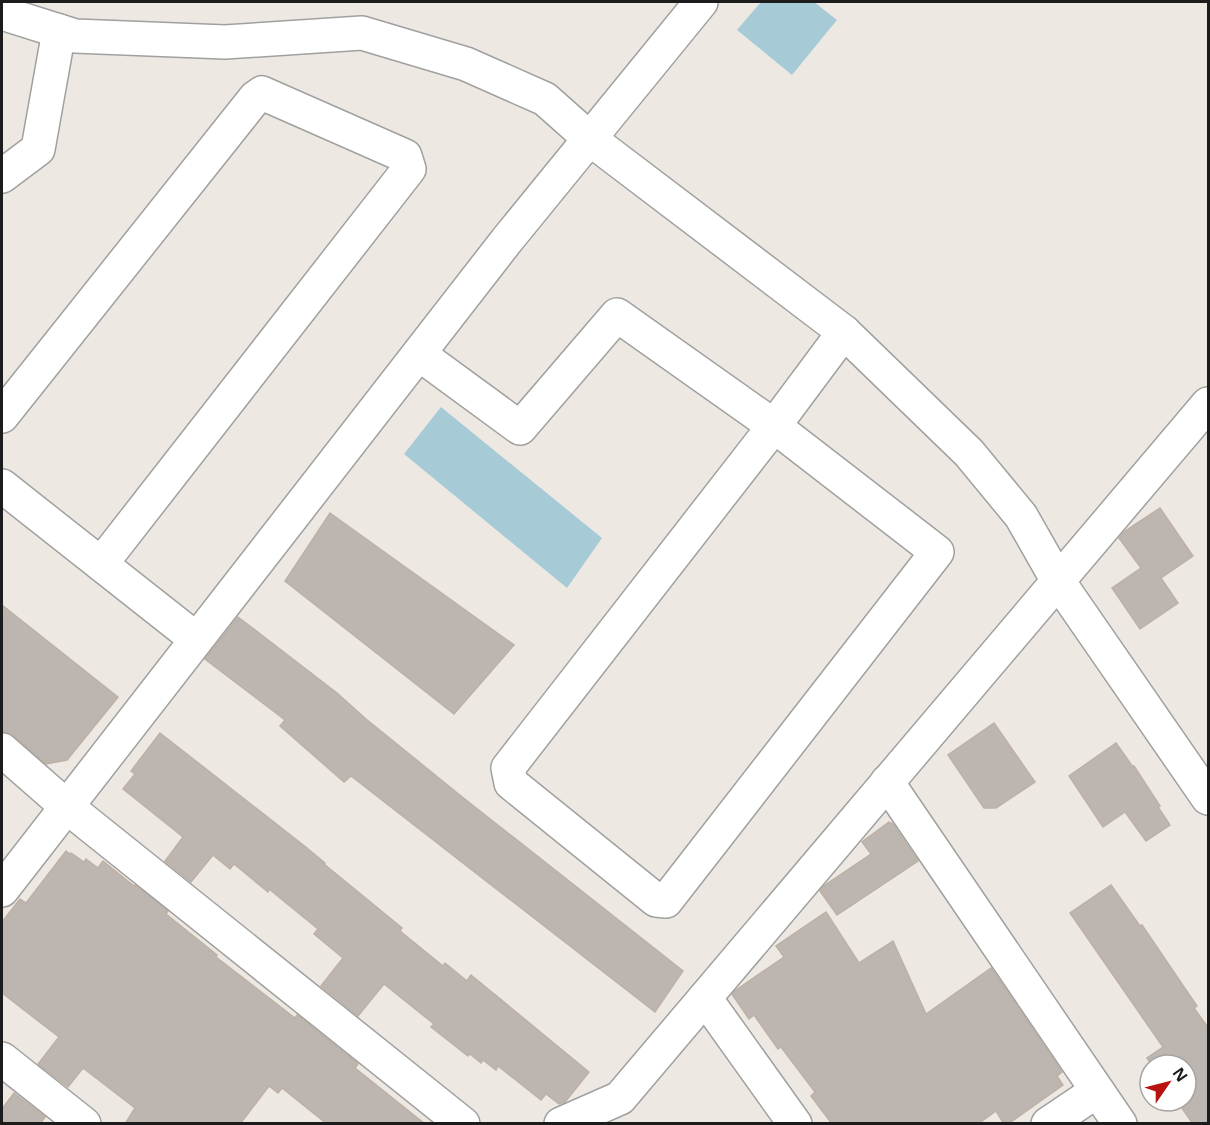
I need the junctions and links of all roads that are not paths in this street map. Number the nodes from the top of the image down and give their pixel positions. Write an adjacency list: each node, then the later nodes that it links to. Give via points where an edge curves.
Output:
1 (701, 2): 4 (street)
2 (2, 14): 3 (street)
3 (59, 31): 4 (street, via 75,36 225,42 362,33 466,64 545,99); 5 (street, via 38,149)
4 (590, 139): 6 (street); 7 (street)
5 (2, 176)
6 (844, 332): 10 (street); 13 (street, via 969,453 1021,516)
7 (419, 354): 10 (street, via 520,428 617,315); 14 (street)
8 (1209, 404): 13 (street)
9 (2, 416): 12 (street, via 262,93 405,156 409,169)
10 (774, 426): 10 (street, via 508,768 511,783 656,900 666,901 937,552)
11 (2, 486): 12 (street)
12 (101, 564): 14 (street)
13 (1058, 581): 16 (street); 17 (street)
14 (196, 639): 18 (street)
15 (2, 750): 18 (street)
16 (887, 782): 20 (street); 22 (street)
17 (1209, 798)
18 (66, 806): 19 (street); 24 (street)
19 (2, 890)
20 (705, 998): 25 (street, via 620,1098); 26 (street)
21 (2, 1059): 23 (street)
22 (1097, 1091): 27 (street); 28 (street)
23 (84, 1124)
24 (463, 1124)
25 (561, 1124)
26 (795, 1124)
27 (1048, 1124)
28 (1120, 1124)

